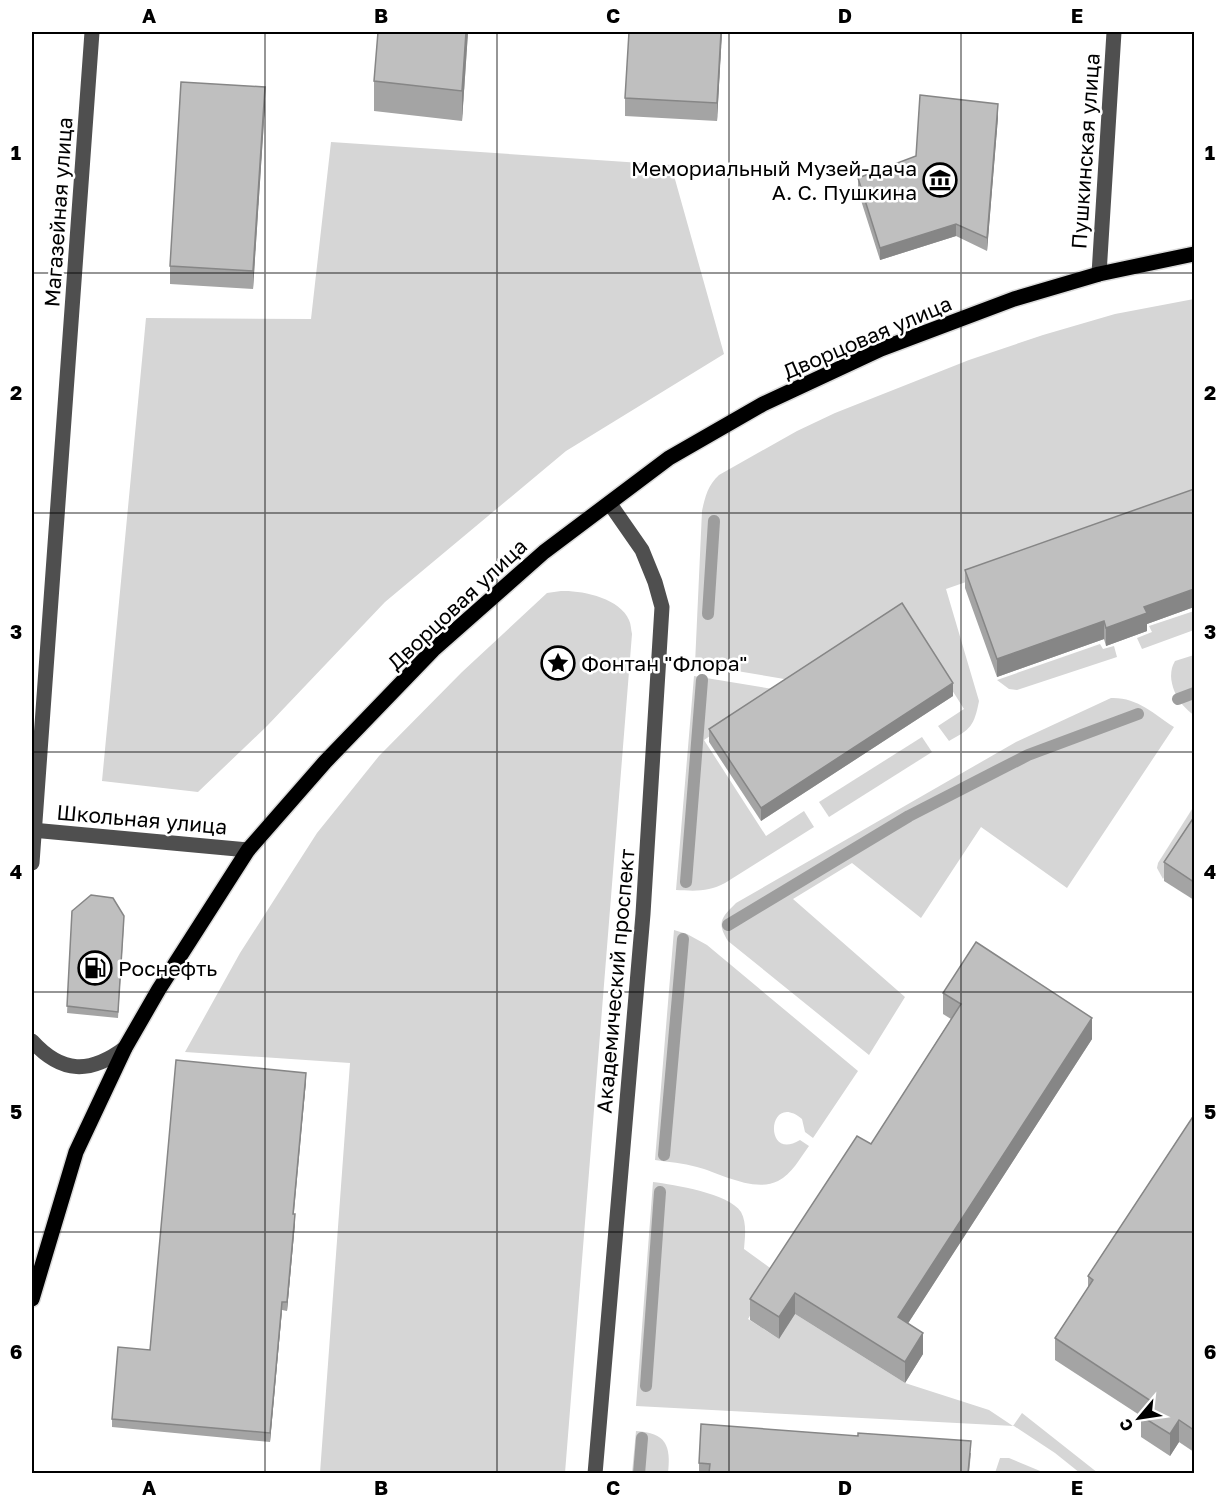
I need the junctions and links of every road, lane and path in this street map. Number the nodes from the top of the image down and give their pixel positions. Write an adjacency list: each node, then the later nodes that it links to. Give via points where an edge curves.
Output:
1 (92, 32): 6 (street, Магазейная улица)
2 (1114, 32): 4 (street, Пушкинская улица)
3 (1194, 254): 4 (main road, Дворцовая улица)
4 (1098, 274): 5 (main road, Дворцовая улица, via 1014,299 881,349 763,404 669,458)
5 (610, 504): 7 (main road, Дворцовая улица, via 544,552 433,650 325,762); 12 (street, Академический проспект, via 642,550 662,607 643,914)
6 (33, 830): 7 (street, Школьная улица); 8 (street, Магазейная улица)
7 (248, 850): 10 (main road, Дворцовая улица)
8 (32, 863)
9 (32, 1041): 10 (street, via 44,1055 64,1065 86,1067 107,1061)
10 (125, 1048): 11 (main road, Дворцовая улица, via 76,1152)
11 (32, 1299)
12 (595, 1473)

